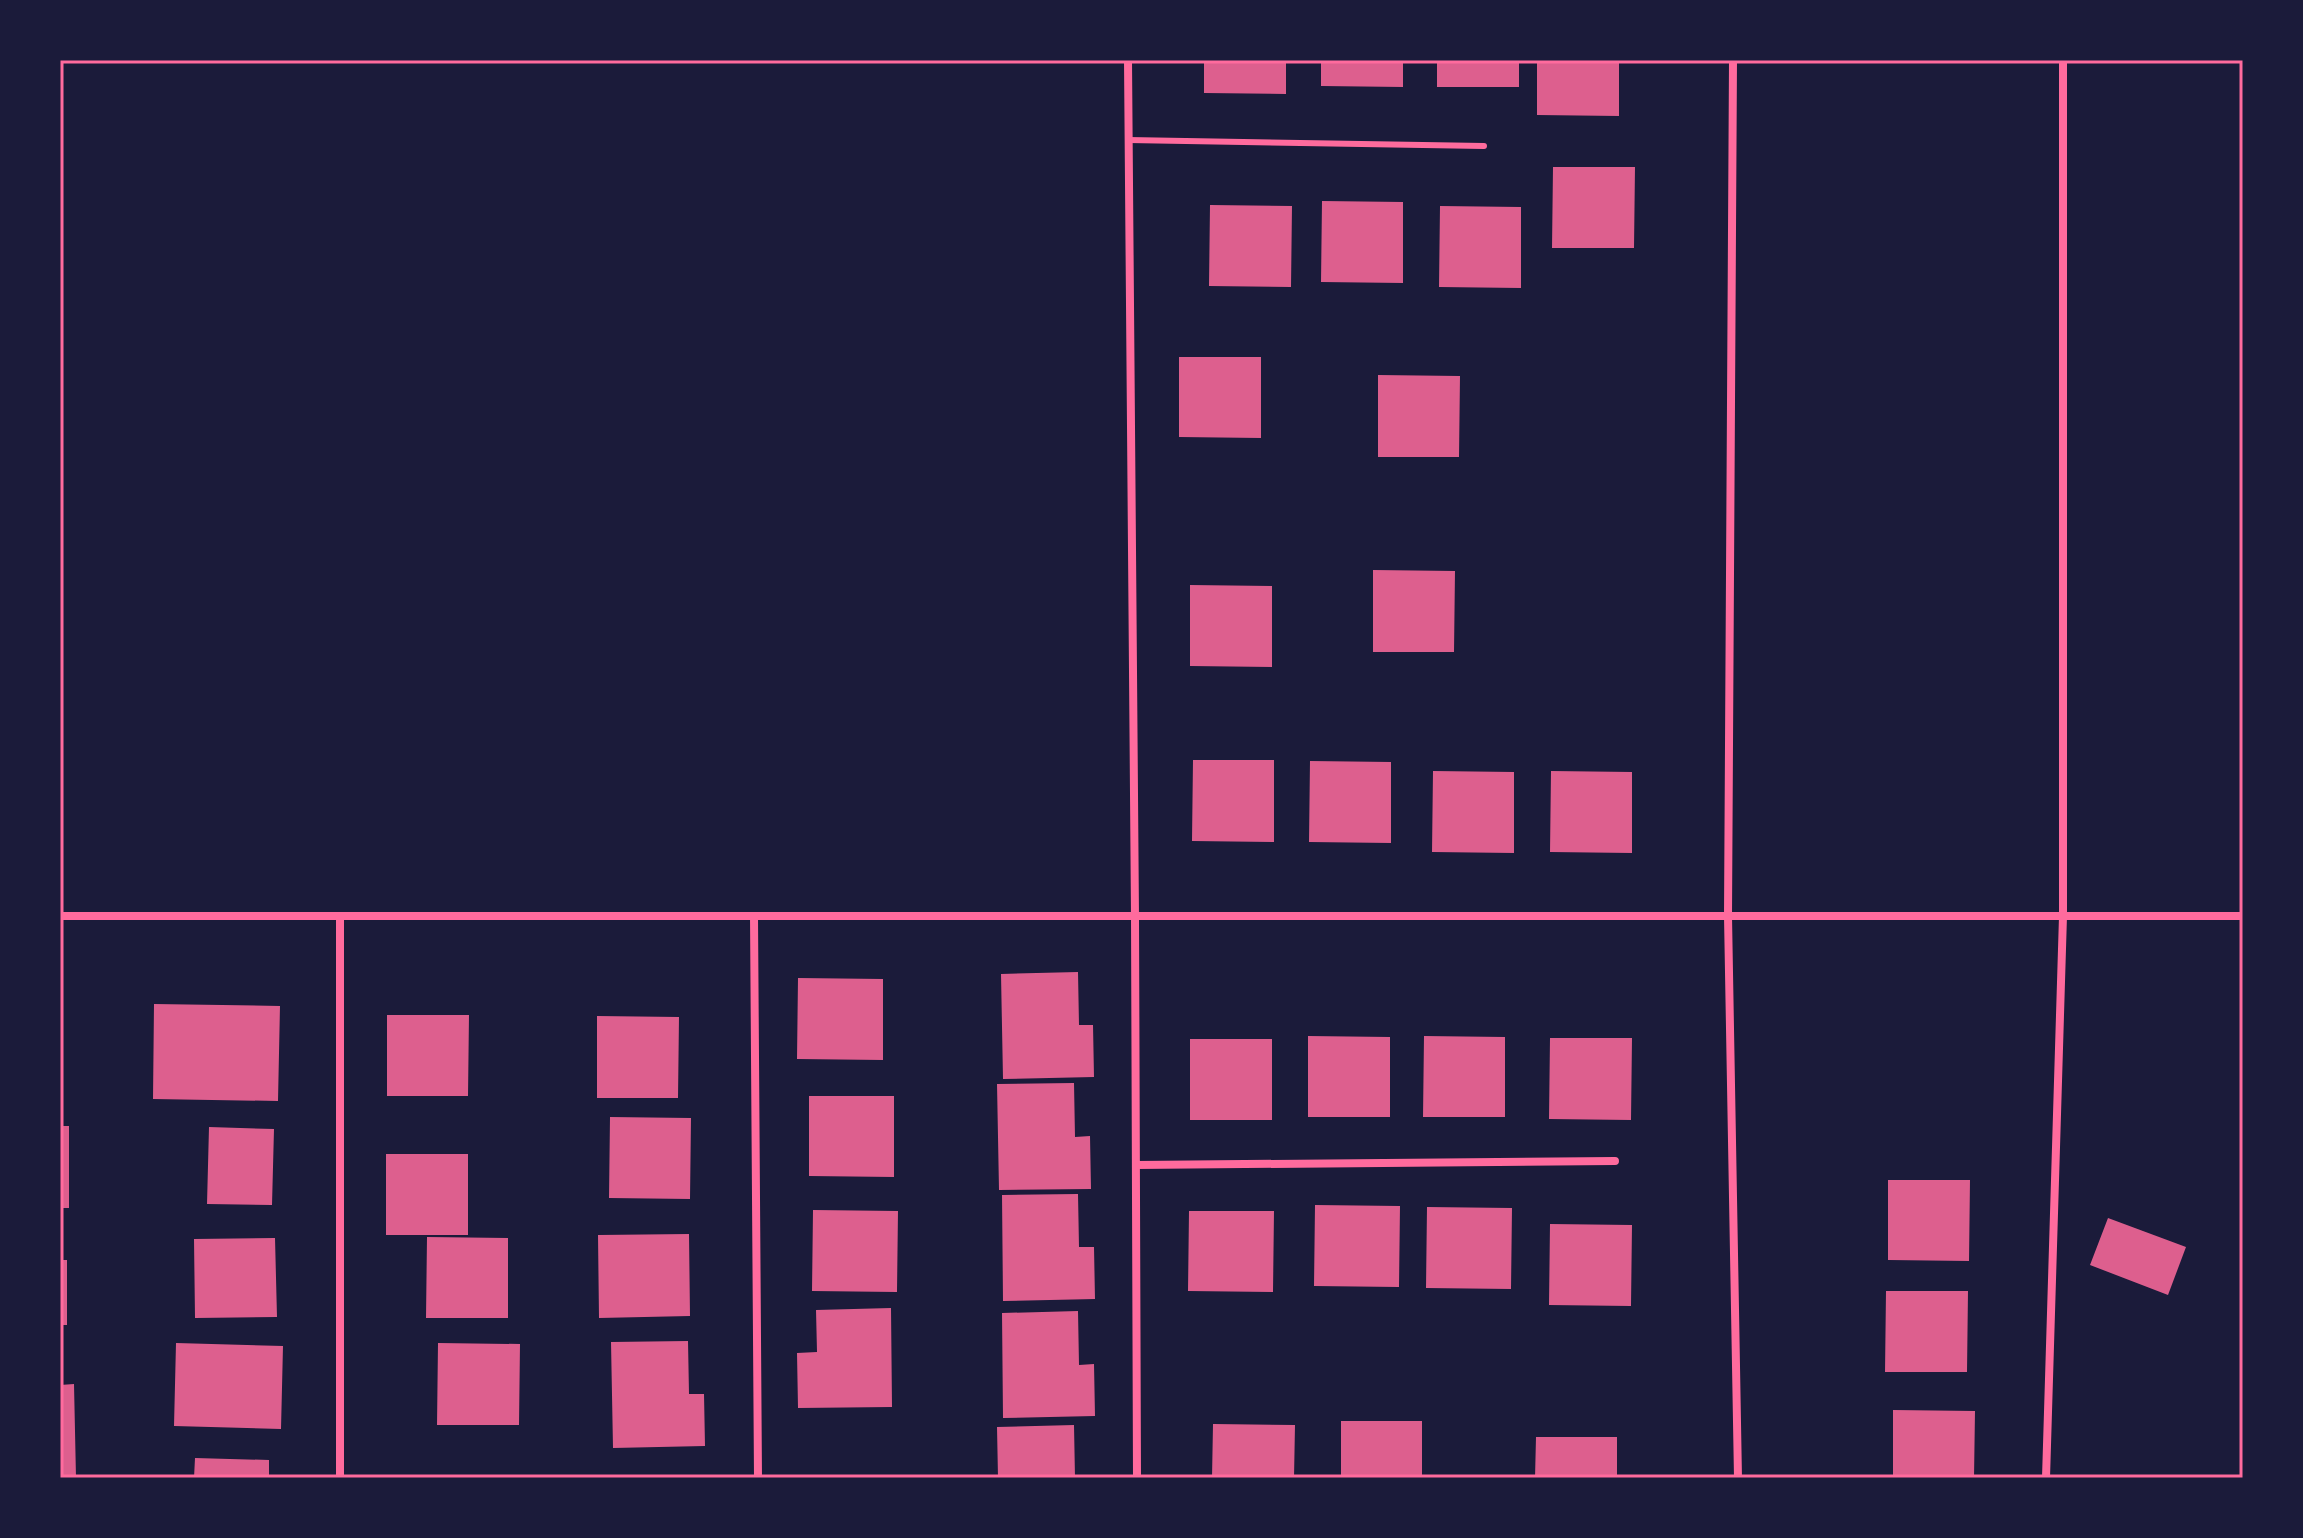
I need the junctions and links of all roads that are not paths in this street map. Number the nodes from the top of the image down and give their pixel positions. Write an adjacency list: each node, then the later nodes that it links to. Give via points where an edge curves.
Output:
1 (1128, 60): 4 (street)
2 (1733, 60): 10 (street)
3 (2063, 60): 11 (street)
4 (1128, 140): 5 (lane); 9 (street)
5 (1484, 146)
6 (60, 916): 7 (street)
7 (340, 916): 8 (street); 15 (street)
8 (754, 916): 9 (street); 16 (street)
9 (1135, 916): 10 (street); 14 (street)
10 (1728, 916): 11 (street); 18 (street)
11 (2063, 916): 12 (street); 19 (street)
12 (2243, 916)
13 (1615, 1161): 14 (street)
14 (1136, 1165): 17 (street)
15 (340, 1478)
16 (758, 1478)
17 (1137, 1478)
18 (1738, 1478)
19 (2046, 1478)

